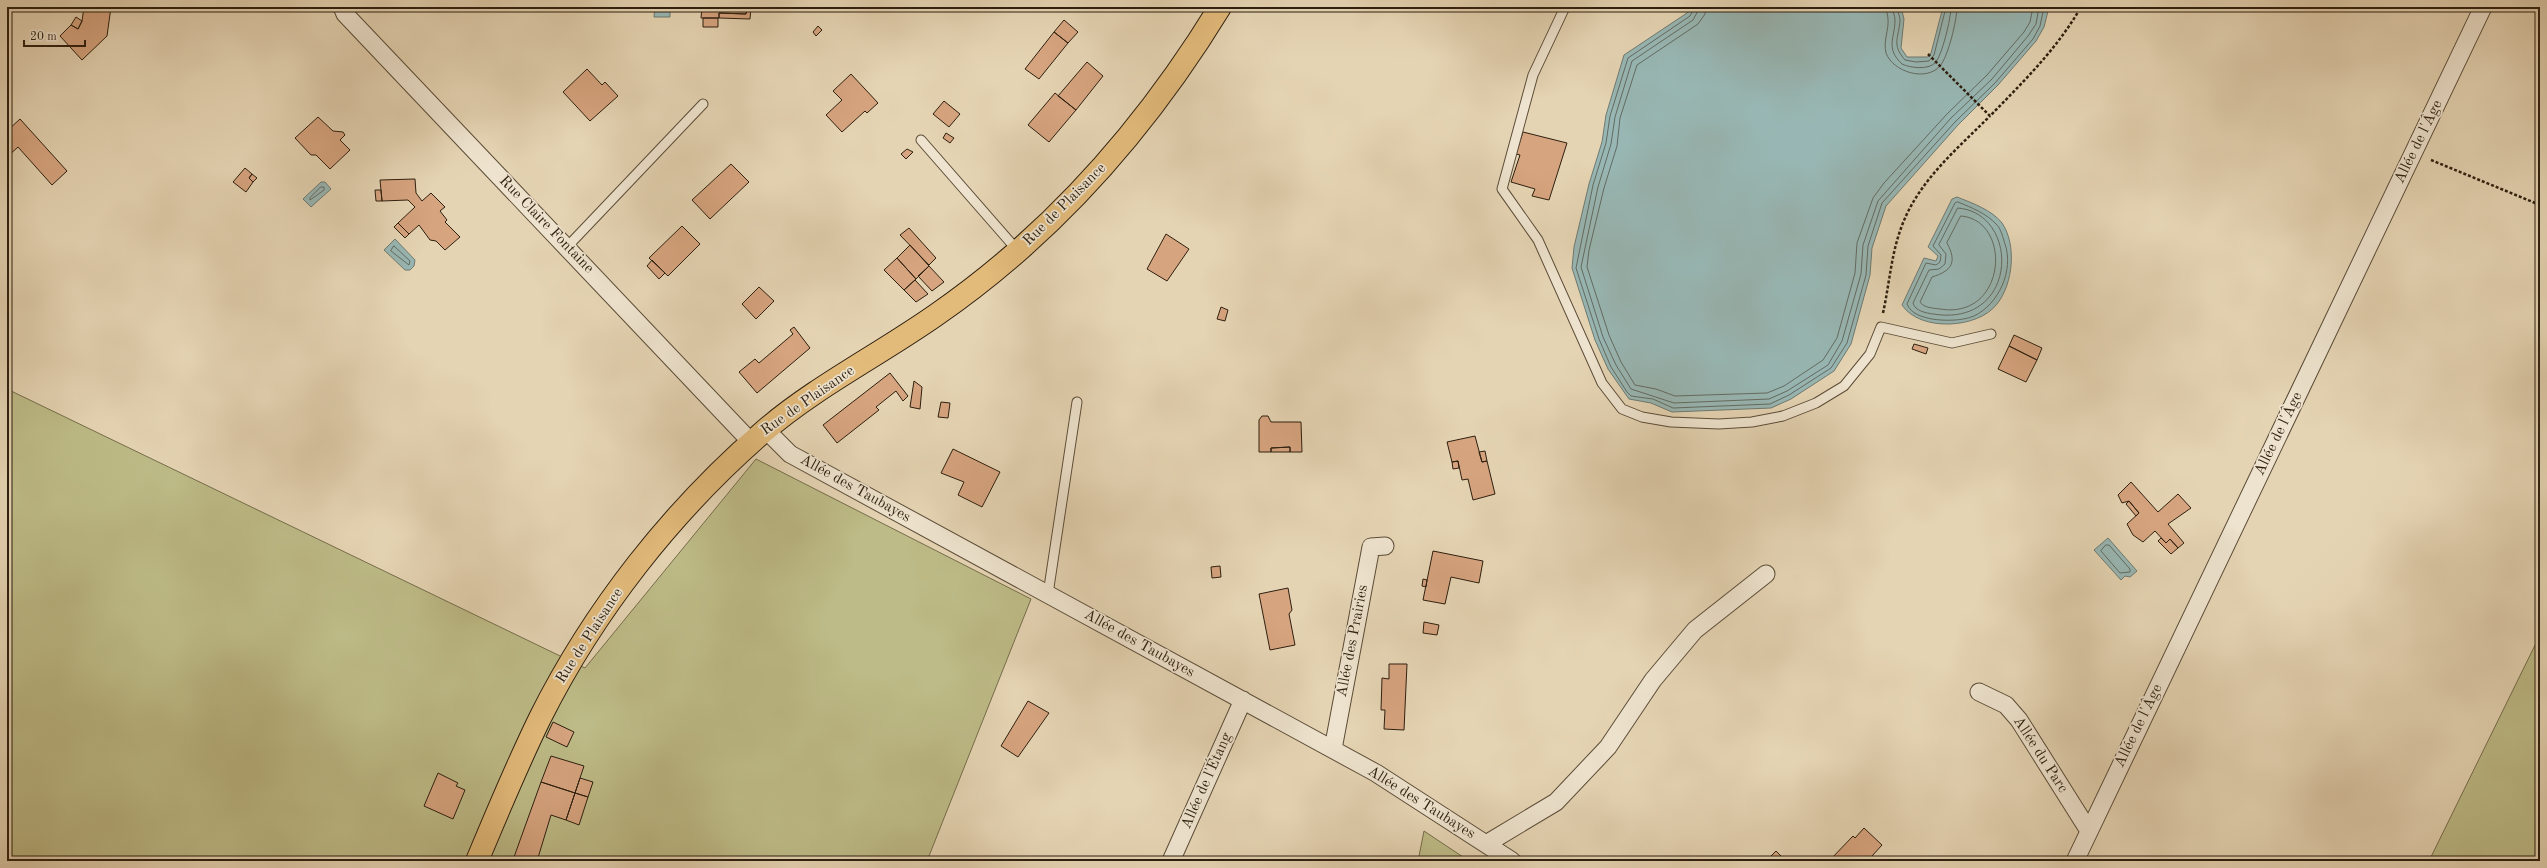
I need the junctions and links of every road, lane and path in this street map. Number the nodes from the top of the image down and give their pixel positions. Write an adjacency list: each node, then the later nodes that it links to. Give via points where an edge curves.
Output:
1 (342, 7): 12 (street, Rue Claire Fontaine, via 345,14)
2 (1220, 7): 13 (main road, Rue de Plaisance, via 1193,52 1134,131 1056,217)
3 (1565, 7): 14 (lane, via 1533,75 1502,189 1538,240 1602,383 1622,409 1642,417 1672,422 1752,422 1784,416 1844,386 1870,354)
4 (2081, 7): 8 (path, via 2044,60)
5 (2483, 7): 10 (street, Allée de l'Âge)
6 (1928, 54): 8 (path)
7 (703, 104): 12 (lane)
8 (1990, 116): 14 (path, via 1929,178 1912,203 1900,232)
9 (921, 140): 13 (lane)
10 (2414, 153): 11 (path); 24 (street, Allée de l'Âge)
11 (2540, 205)
12 (567, 246): 17 (street, Rue Claire Fontaine)
13 (1018, 251): 17 (main road, Rue de Plaisance, via 935,316 814,394)
14 (1881, 327): 15 (lane, via 1952,342)
15 (1991, 334)
16 (1077, 402): 20 (lane)
17 (759, 436): 20 (street, Allée des Taubayes); 26 (main road, Rue de Plaisance, via 692,500 610,602 572,661 541,717)
18 (1385, 546): 23 (street, Allée des Prairies, via 1371,547)
19 (1766, 574): 25 (street, via 1695,630 1653,680 1608,746 1556,802)
20 (1048, 594): 22 (street, Allée des Taubayes)
21 (1979, 692): 24 (street, Allée du Parc, via 2006,705 2019,720)
22 (1243, 700): 23 (street, Allée des Taubayes); 27 (street, Allée de l'Étang)
23 (1333, 749): 25 (street, Allée des Taubayes, via 1376,773)
24 (2089, 831): 29 (street, Allée de l'Âge)
25 (1486, 844): 28 (street, Allée des Taubayes)
26 (477, 861)
27 (1171, 861)
28 (1512, 861)
29 (2075, 861)

